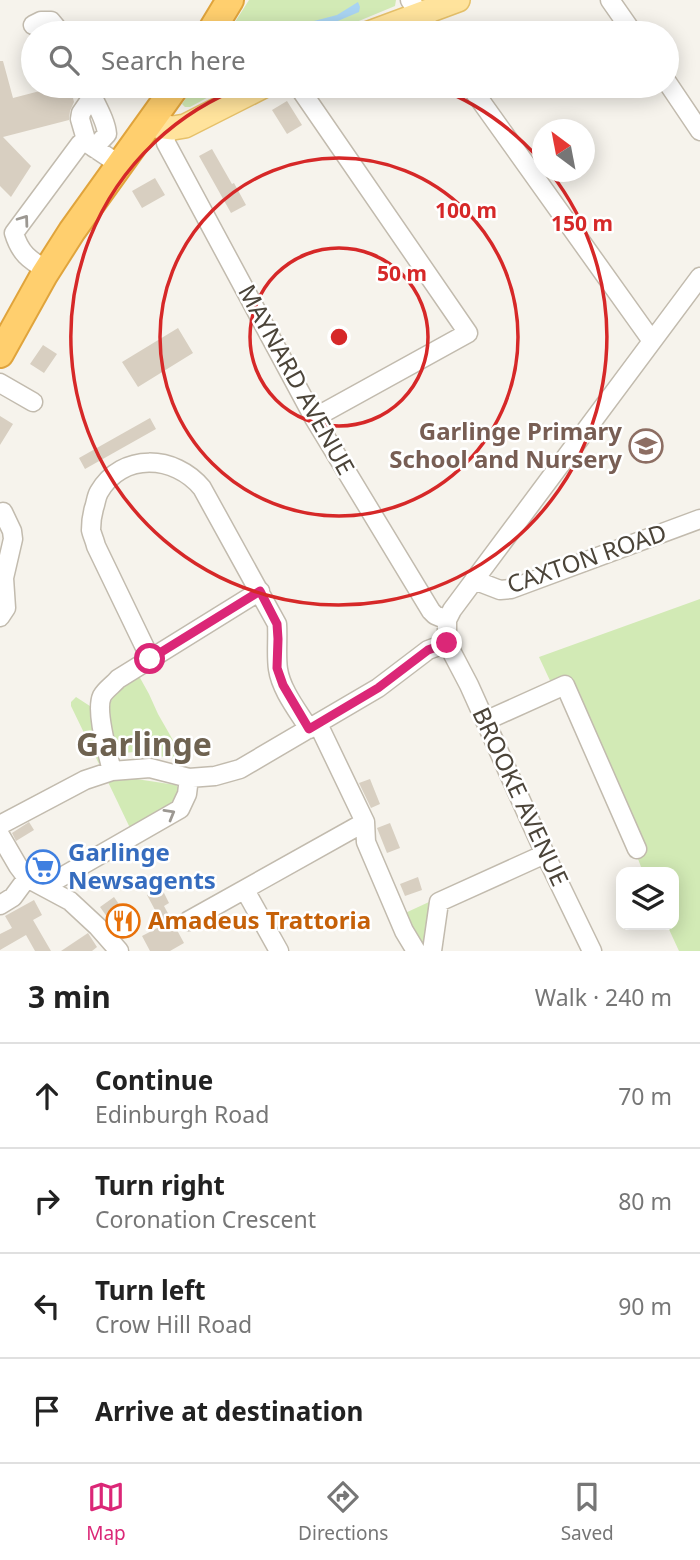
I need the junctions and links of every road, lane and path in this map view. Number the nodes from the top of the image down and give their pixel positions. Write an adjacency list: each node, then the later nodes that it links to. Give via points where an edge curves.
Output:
1 (230, 0): 5 (highway)
2 (458, 0): 4 (main road)
3 (610, 0): 7 (street)
4 (415, 7): 6 (main road)
5 (217, 21)
6 (390, 21)
7 (625, 21)
8 (87, 98): 16 (street, via 80,119)
9 (170, 98): 14 (highway)
10 (241, 98): 14 (main road, via 185,127)
11 (306, 98): 25 (street, via 468,333)
12 (479, 98): 21 (street)
13 (678, 98): 15 (street)
14 (157, 126): 17 (highway); 25 (street, MAYNARD AVENUE)
15 (700, 131)
16 (91, 145): 17 (street); 18 (street, one-way to 16, via 28,259 14,233 78,146)
17 (120, 165): 18 (highway)
18 (47, 270): 20 (highway)
19 (700, 277): 21 (street)
20 (7, 325): 22 (highway)
21 (652, 341): 29 (street)
22 (0, 354)
23 (0, 383): 24 (street)
24 (33, 402)
25 (314, 418): 32 (street, MAYNARD AVENUE, via 431,611)
26 (3, 512): 28 (street, via 13,539)
27 (700, 519): 29 (street, CAXTON ROAD, via 511,589 500,590)
28 (4, 573): 31 (street, via 6,608)
29 (474, 580): 32 (street)
30 (260, 591): 34 (street); 34 (street, via 193,477 148,462 121,470 98,493 91,531); 36 (street, via 277,624 277,668 283,685)
31 (0, 617)
32 (447, 620): 33 (street)
33 (447, 643): 35 (street, BROOKE AVENUE); 36 (street, via 428,650 378,688)
34 (150, 659): 37 (street, via 118,679 102,696 102,729)
35 (485, 721): 42 (street, via 565,685); 43 (street, BROOKE AVENUE)
36 (314, 726): 38 (street, via 240,769); 39 (street)
37 (112, 771): 38 (street, via 150,768); 40 (street, via 85,780)
38 (189, 778): 45 (street, one-way to 38, via 180,809)
39 (365, 822): 46 (street); 51 (street, via 366,842)
40 (0, 825)
41 (0, 835): 44 (street)
42 (637, 849)
43 (545, 854): 52 (street, via 439,902); 53 (street, BROOKE AVENUE)
44 (27, 878): 45 (street); 47 (street, via 13,897)
45 (44, 887): 49 (street, via 70,901)
46 (245, 890): 48 (street); 50 (street)
47 (0, 905)
48 (188, 921)
49 (119, 951)
50 (279, 951)
51 (416, 951)
52 (432, 951)
53 (592, 951)

